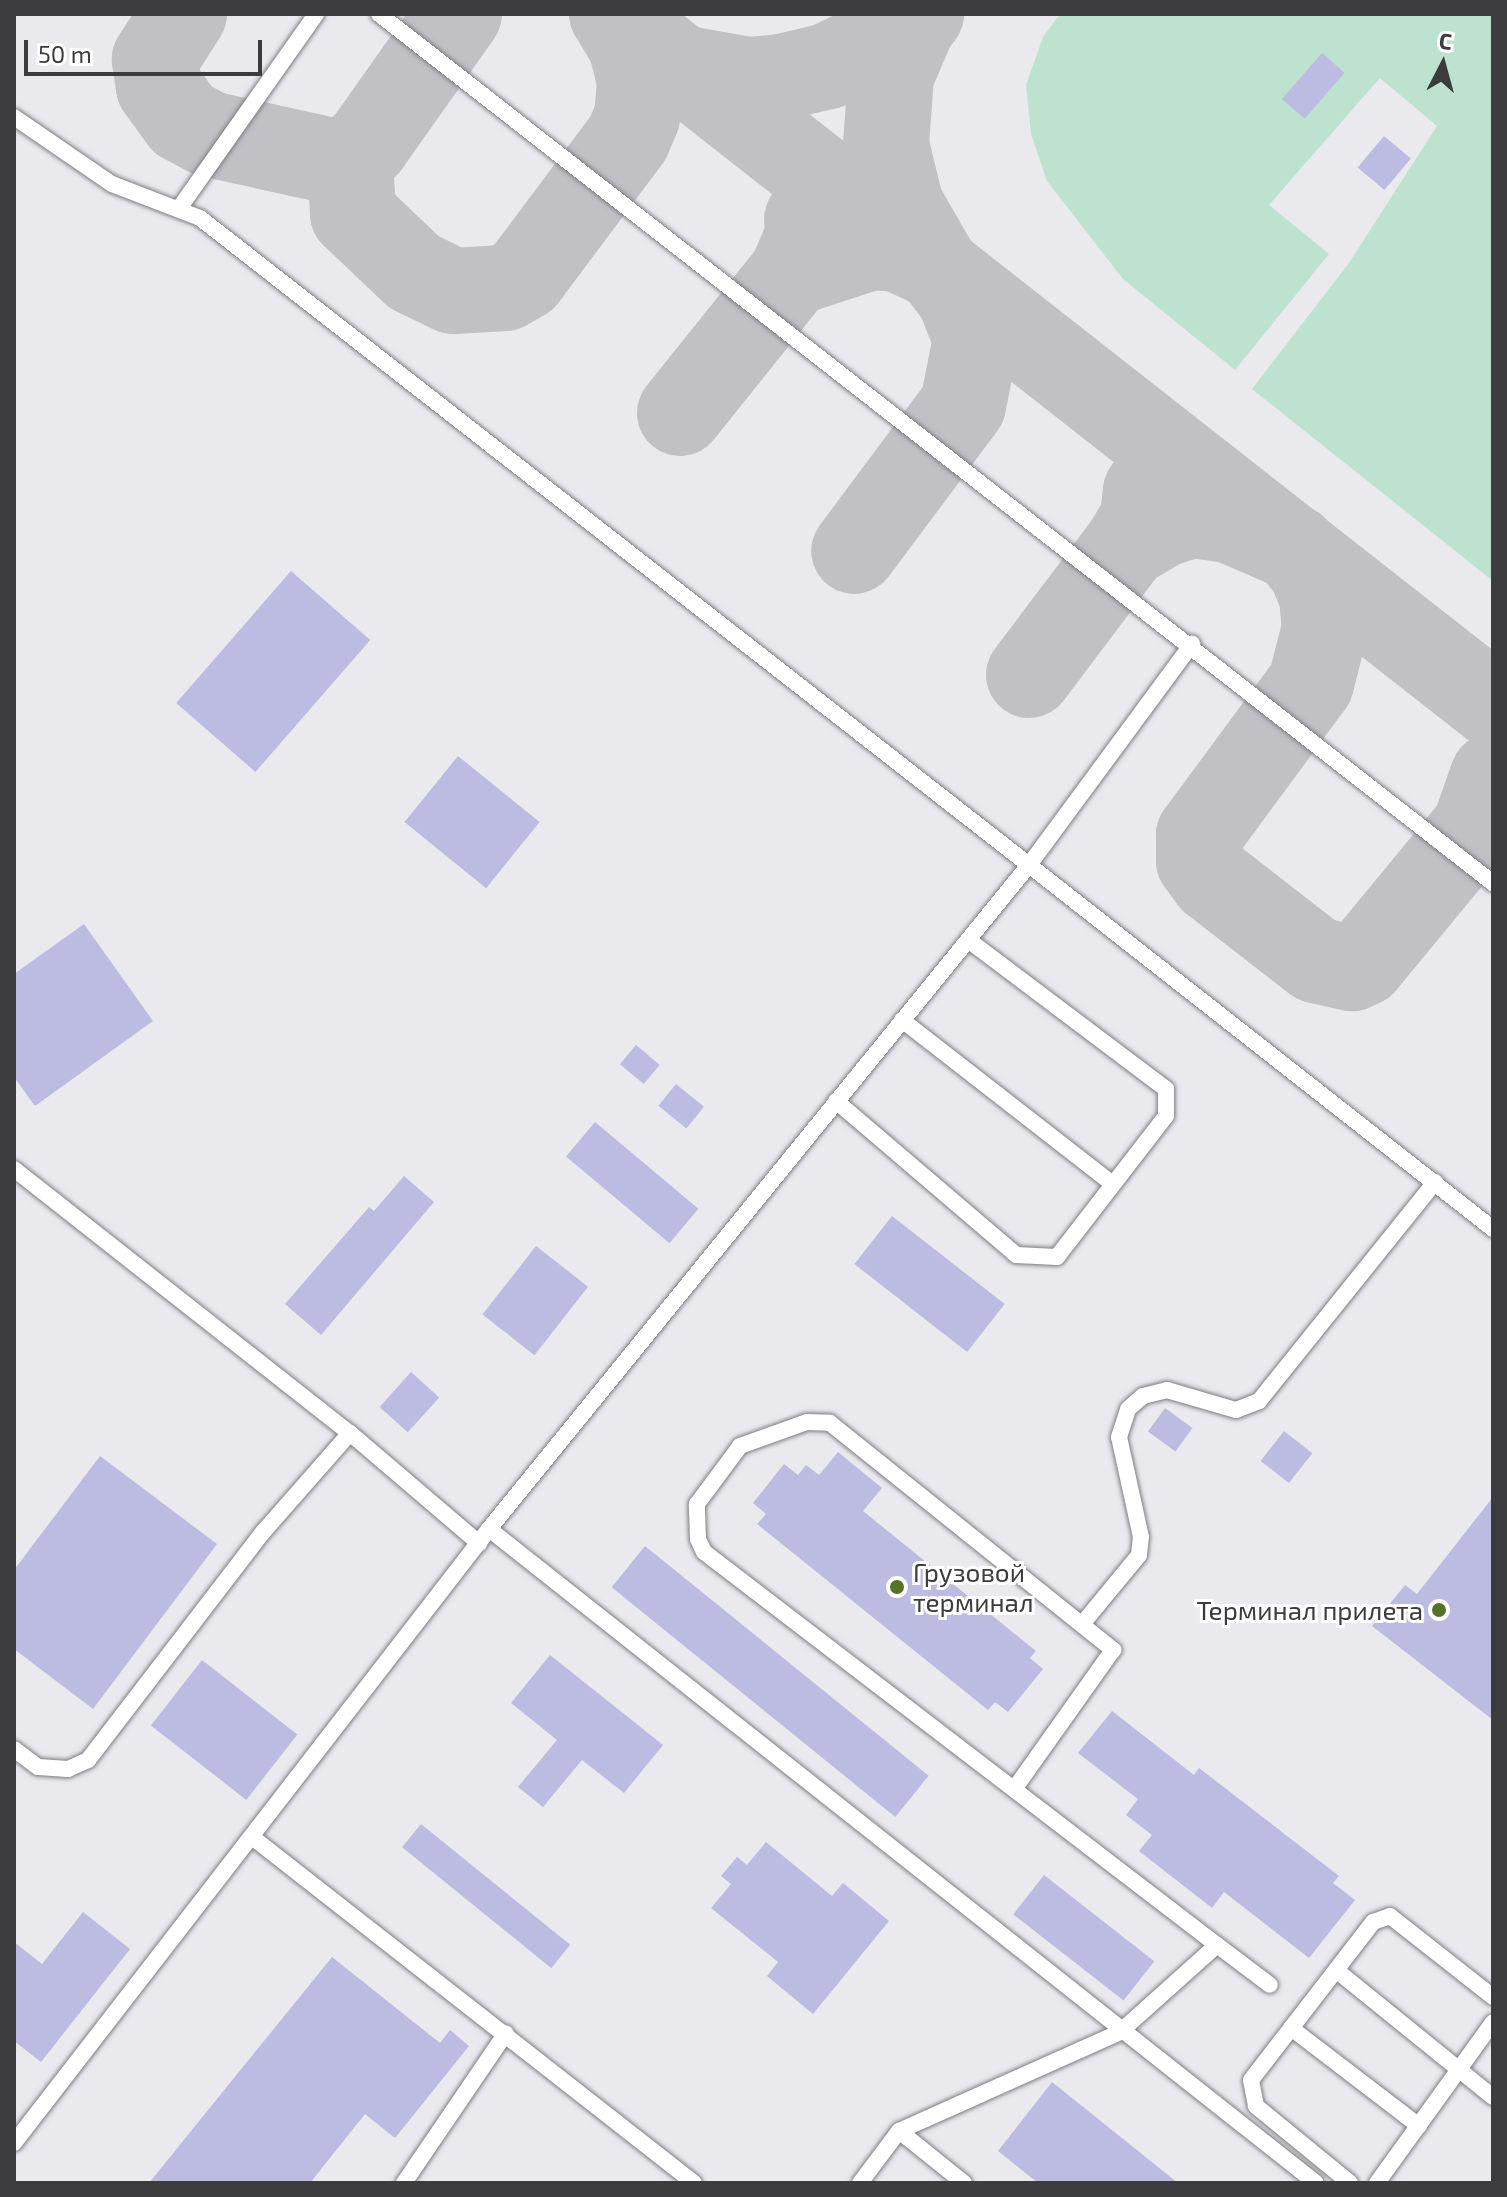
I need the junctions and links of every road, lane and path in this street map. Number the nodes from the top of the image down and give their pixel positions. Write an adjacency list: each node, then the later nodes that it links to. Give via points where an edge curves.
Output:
1 (316, 14): 4 (lane)
2 (379, 14): 5 (lane)
3 (14, 117): 4 (lane, via 112,184)
4 (180, 207): 6 (lane)
5 (1192, 644): 6 (lane); 7 (lane)
6 (1029, 865): 8 (lane); 12 (lane)
7 (1493, 883)
8 (968, 940): 9 (lane); 13 (lane, via 1166,1089 1166,1116)
9 (902, 1020): 10 (lane); 13 (lane)
10 (836, 1101): 13 (lane, via 1016,1255 1057,1257); 16 (lane)
11 (14, 1169): 15 (lane)
12 (1435, 1182): 14 (lane); 17 (lane, via 1259,1401 1236,1410 1167,1390 1143,1396 1128,1409 1119,1437 1141,1537 1139,1555)
13 (1113, 1184)
14 (1493, 1229)
15 (350, 1433): 16 (lane); 18 (lane, via 264,1531 88,1760 68,1769 38,1767)
16 (484, 1536): 20 (lane); 27 (lane)
17 (1083, 1623): 19 (lane, via 1113,1650); 19 (lane, via 830,1423 807,1422 740,1446 697,1504 698,1539 718,1565)
18 (14, 1749)
19 (1015, 1788): 21 (lane)
20 (252, 1837): 28 (lane); 33 (lane)
21 (1217, 1945): 23 (lane); 27 (lane)
22 (1336, 1970): 24 (lane, via 1373,1922 1390,1916); 26 (lane); 29 (lane)
23 (1270, 1985)
24 (1493, 1997)
25 (1493, 2022): 29 (lane)
26 (1291, 2028): 31 (lane); 39 (lane, via 1251,2080 1251,2099)
27 (1120, 2032): 32 (lane); 38 (lane)
28 (506, 2033): 34 (lane); 35 (lane)
29 (1460, 2071): 30 (lane); 31 (lane)
30 (1493, 2097)
31 (1419, 2126): 40 (lane)
32 (899, 2131): 36 (lane); 37 (lane)
33 (14, 2143)
34 (404, 2183)
35 (694, 2183)
36 (860, 2183)
37 (964, 2183)
38 (1316, 2183)
39 (1350, 2183)
40 (1377, 2183)

